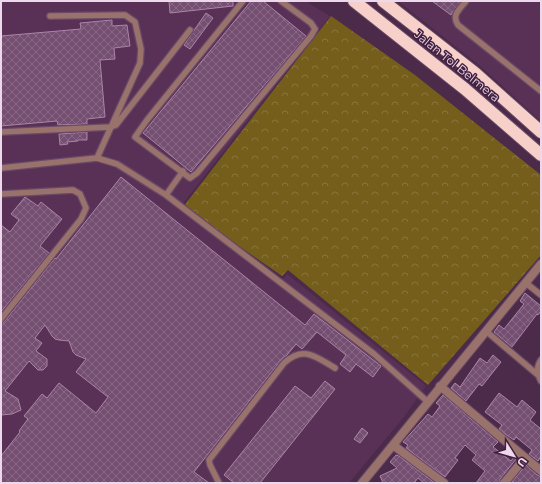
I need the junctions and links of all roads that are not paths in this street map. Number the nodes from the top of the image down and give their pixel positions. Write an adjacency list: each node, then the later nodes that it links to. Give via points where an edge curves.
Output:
1 (242, 1): 17 (lane, via 135,137)
2 (281, 1): 17 (lane, via 311,23 315,29 311,36 197,174 190,178)
3 (350, 1): 7 (highway)
4 (354, 1): 7 (highway, Jalan Tol Belmera)
5 (383, 1): 13 (highway, Jalan Tol Belmera, via 475,73)
6 (466, 1): 10 (lane, via 456,14 455,21 458,25)
7 (365, 11): 14 (highway, Jalan Tol Belmera, via 465,89)
8 (50, 16): 11 (lane, via 126,15 135,22 141,49 140,63)
9 (190, 30): 11 (lane, via 122,120)
10 (541, 91)
11 (111, 127): 12 (lane); 15 (lane)
12 (1, 132)
13 (541, 132)
14 (541, 155)
15 (97, 158): 16 (lane); 19 (lane, via 117,164)
16 (1, 168)
17 (183, 171): 19 (lane)
18 (1, 194): 23 (lane, via 73,190 80,194 86,208 81,218)
19 (166, 195): 30 (lane, via 374,354)
20 (541, 264): 21 (street)
21 (526, 283): 22 (lane); 24 (street)
22 (541, 295)
23 (1, 319)
24 (486, 331): 27 (lane); 29 (street)
25 (541, 360): 27 (lane, via 537,368)
26 (336, 368): 34 (lane, via 311,354 292,355 210,460)
27 (538, 375): 28 (lane)
28 (541, 380)
29 (440, 386): 30 (street); 32 (street)
30 (428, 402): 31 (street)
31 (393, 445): 35 (street); 36 (street)
32 (525, 458): 33 (street); 37 (street)
33 (541, 471)
34 (220, 483)
35 (362, 483)
36 (444, 483)
37 (504, 483)

